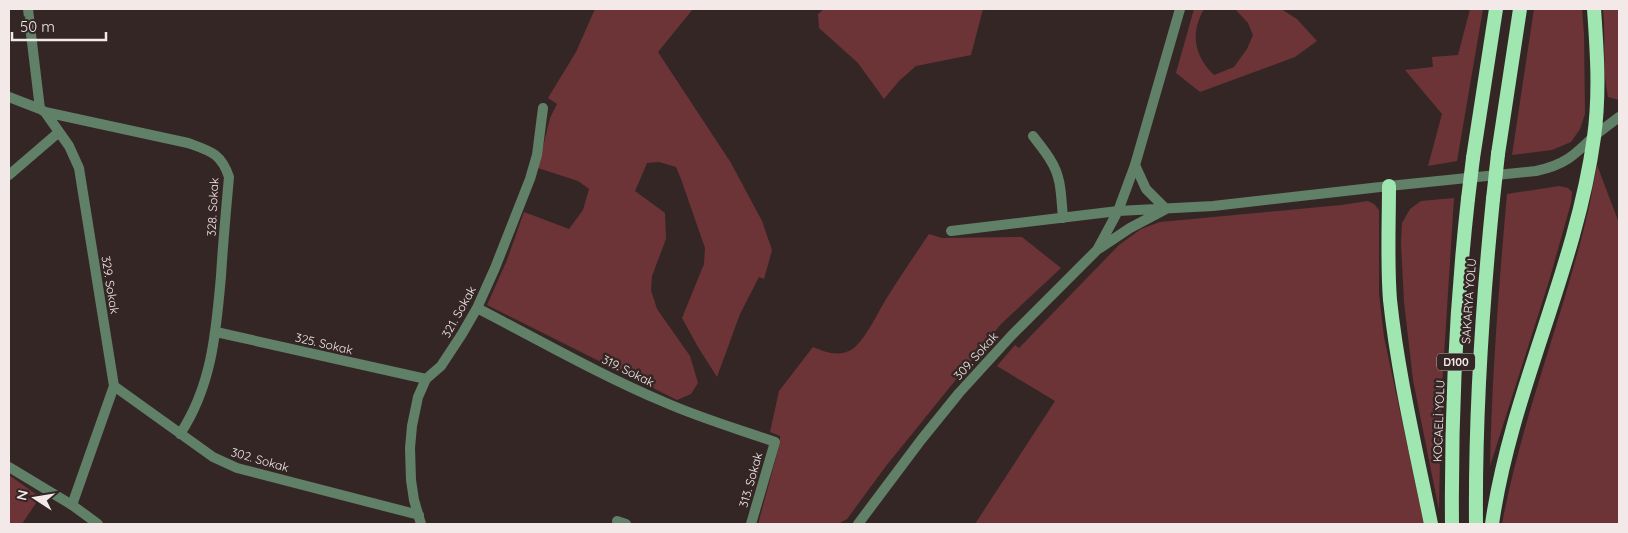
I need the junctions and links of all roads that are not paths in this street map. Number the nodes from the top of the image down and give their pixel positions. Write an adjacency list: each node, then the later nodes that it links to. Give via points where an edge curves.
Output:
1 (28, 9): 8 (street)
2 (1180, 9): 13 (street, 309. Sokak)
3 (1496, 9): 34 (highway, KOCAELİ YOLU / D100, bridge, via 1462,252)
4 (1520, 9): 35 (highway, SAKARYA YOLU / D100, bridge, via 1498,154 1481,335)
5 (1594, 9): 12 (highway, via 1598,70)
6 (9, 97): 8 (street)
7 (543, 108): 21 (street, 321. Sokak, via 537,155 530,179)
8 (43, 111): 10 (street, 329. Sokak); 22 (street, 328. Sokak, via 188,143 205,149 224,164 229,177)
9 (1619, 117): 12 (street)
10 (59, 132): 14 (street); 24 (street, 329. Sokak, via 79,168)
11 (1032, 136): 18 (street, via 1057,174)
12 (1594, 136): 15 (street, via 1553,168); 36 (highway, via 1572,241 1504,460)
13 (1135, 165): 16 (street, via 1146,189); 17 (street, 309. Sokak)
14 (9, 175)
15 (1389, 186): 16 (street); 33 (highway, via 1390,298 1402,381)
16 (1166, 209): 17 (street); 20 (street)
17 (1118, 211): 18 (street); 20 (street, 309. Sokak)
18 (1062, 218): 19 (street)
19 (951, 231)
20 (1097, 250): 32 (street, 309. Sokak, via 959,393)
21 (477, 308): 23 (street, 321. Sokak, via 441,366); 26 (street, 319. Sokak, via 663,402)
22 (216, 332): 23 (street, 325. Sokak); 25 (street, 328. Sokak, via 203,389 190,420)
23 (426, 379): 29 (street, 321. Sokak, via 418,397 410,448 411,480)
24 (114, 386): 25 (street, 302. Sokak); 28 (street, 329. Sokak)
25 (180, 434): 29 (street, 302. Sokak, via 213,457 237,468)
26 (775, 442): 31 (street, 313. Sokak)
27 (9, 467): 28 (street)
28 (72, 505): 30 (street)
29 (420, 519)
30 (98, 524)
31 (751, 524)
32 (858, 524)
33 (1431, 524)
34 (1452, 524)
35 (1476, 524)
36 (1492, 524)

